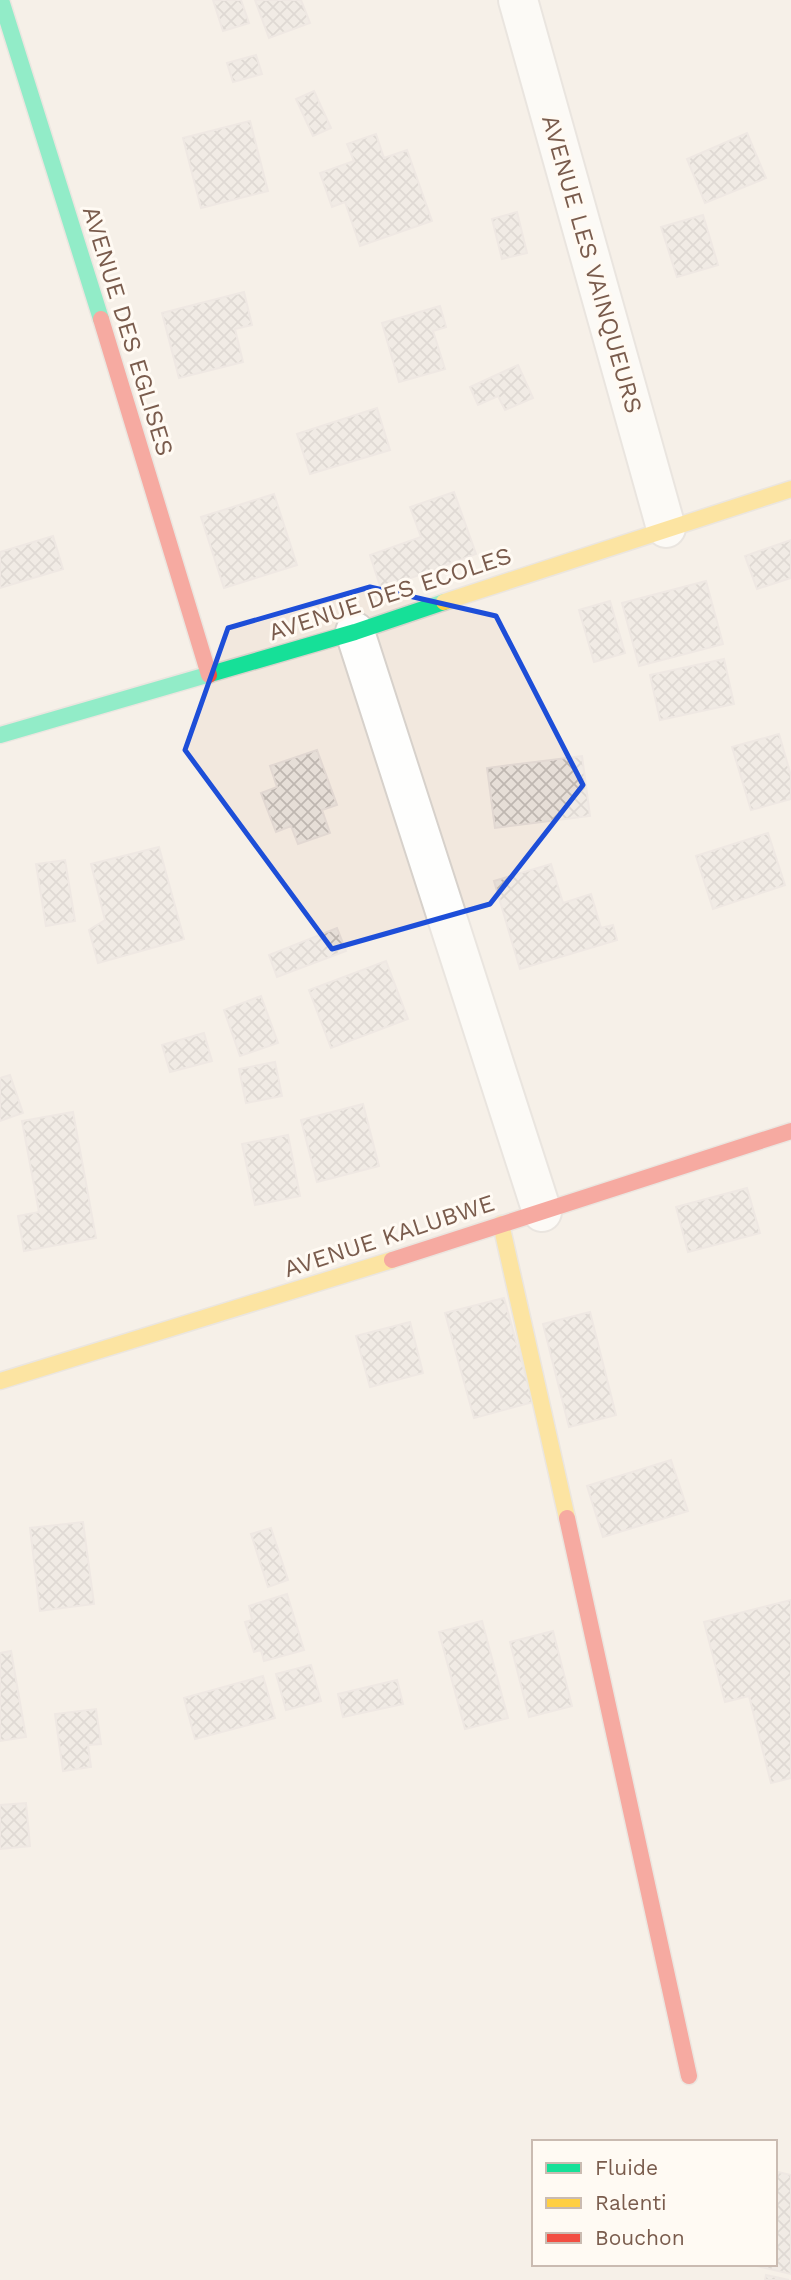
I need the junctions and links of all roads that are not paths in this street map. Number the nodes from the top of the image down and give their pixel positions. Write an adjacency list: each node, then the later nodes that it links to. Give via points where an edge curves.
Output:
1 (1, 0): 6 (street, AVENUE DES EGLISES)
2 (517, 0): 4 (street, AVENUE LES VAINQUEURS)
3 (791, 489): 4 (street, AVENUE DES ECOLES)
4 (666, 528): 5 (street, AVENUE DES ECOLES)
5 (355, 632): 6 (street, AVENUE DES ECOLES); 9 (street)
6 (209, 675): 7 (street, AVENUE DES ECOLES)
7 (0, 735)
8 (791, 1131): 9 (street, AVENUE KALUBWE)
9 (542, 1212): 10 (street, AVENUE KALUBWE)
10 (501, 1224): 11 (street, AVENUE KALUBWE); 12 (street)
11 (0, 1381)
12 (689, 2076)

